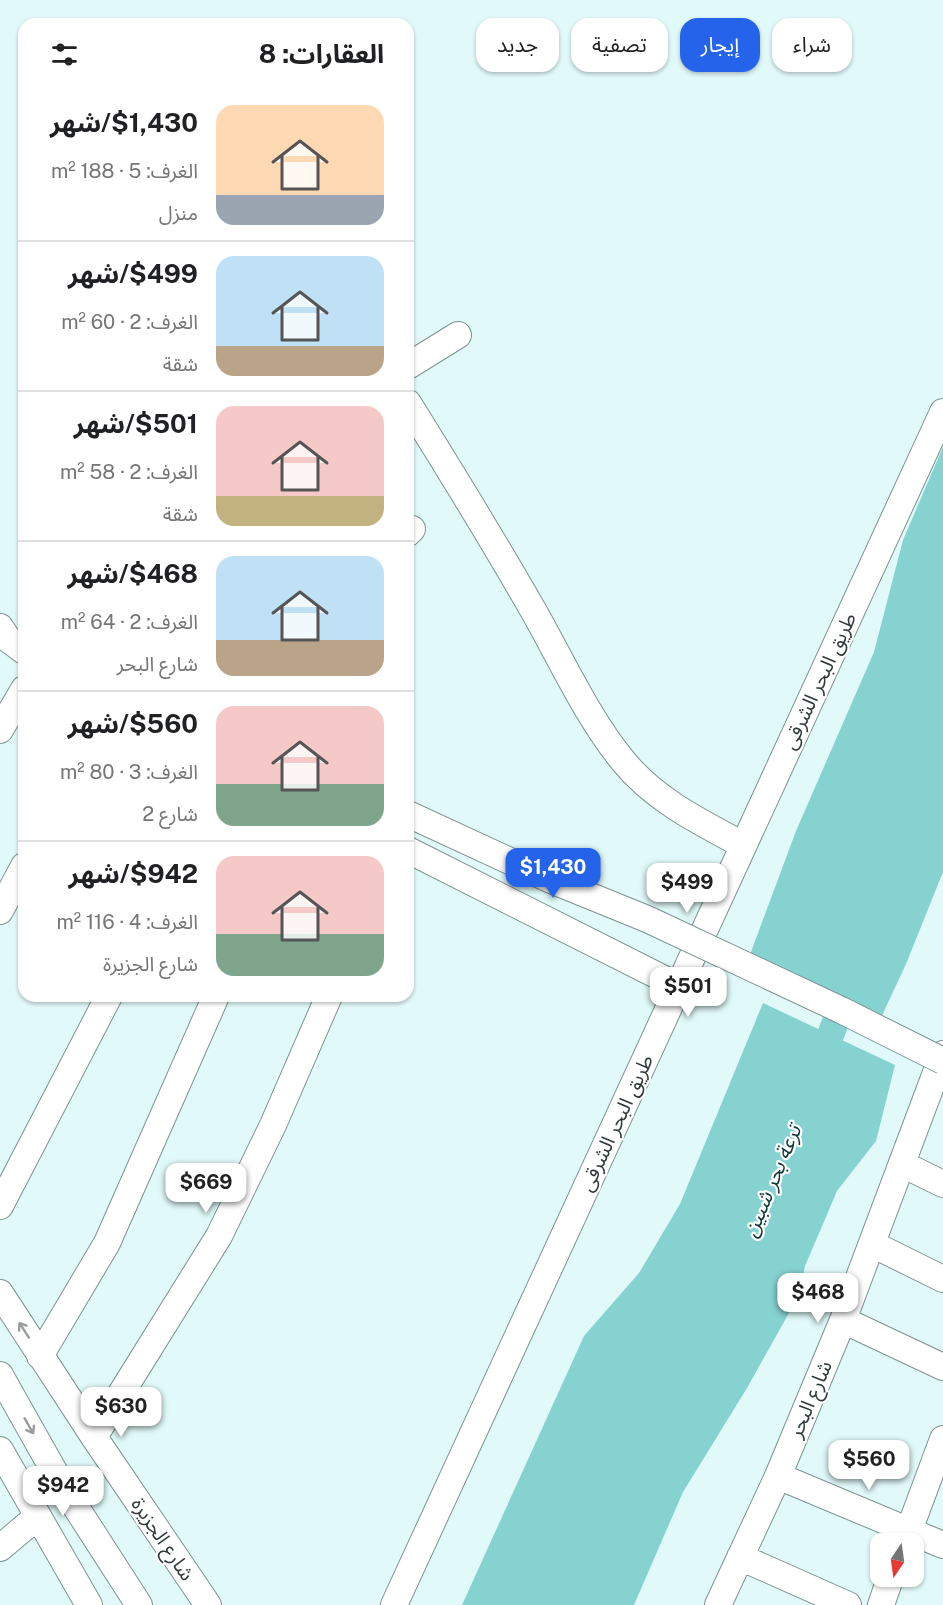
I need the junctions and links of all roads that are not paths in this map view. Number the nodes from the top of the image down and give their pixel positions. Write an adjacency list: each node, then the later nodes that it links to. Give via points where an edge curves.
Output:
1 (458, 335): 2 (street)
2 (414, 362)
3 (943, 412): 12 (street, طريق البحر الشرقى)
4 (414, 414): 12 (street, via 624,763 655,793)
5 (0, 620): 7 (street)
6 (0, 627): 8 (street)
7 (18, 629)
8 (18, 646)
9 (18, 699): 10 (street)
10 (0, 730)
11 (414, 817): 21 (street, bridge, via 540,876 657,924)
12 (743, 845): 16 (street, طريق البحر الشرقى)
13 (414, 853): 16 (street)
14 (18, 877): 15 (street)
15 (0, 911)
16 (678, 986): 47 (street, طريق البحر الشرقى)
17 (106, 1002): 24 (street)
18 (213, 1002): 29 (street, via 107,1243)
19 (326, 1002): 32 (street, via 219,1236)
20 (943, 1054): 22 (street, شارع البحر)
21 (943, 1061)
22 (902, 1164): 23 (street); 25 (street, شارع البحر)
23 (943, 1184)
24 (0, 1206)
25 (872, 1244): 26 (street); 28 (street, شارع البحر)
26 (943, 1279)
27 (0, 1293): 29 (street, شارع الجزيرة, one-way to 27)
28 (843, 1320): 30 (street); 35 (street, شارع البحر)
29 (40, 1356): 32 (street, شارع الجزيرة)
30 (943, 1366)
31 (0, 1375): 45 (street, one-way to 45, via 63,1486)
32 (94, 1437): 46 (street, شارع الجزيرة)
33 (943, 1439): 38 (street)
34 (0, 1450): 36 (street)
35 (778, 1476): 37 (street); 42 (street, شارع البحر)
36 (38, 1516): 41 (street); 44 (street)
37 (898, 1533)
38 (908, 1533)
39 (924, 1541): 40 (street)
40 (943, 1545)
41 (0, 1548)
42 (740, 1557): 48 (street, شارع البحر); 49 (street)
43 (887, 1587): 50 (street)
44 (89, 1605)
45 (139, 1605)
46 (208, 1605)
47 (394, 1605)
48 (718, 1605)
49 (848, 1605)
50 (881, 1605)

